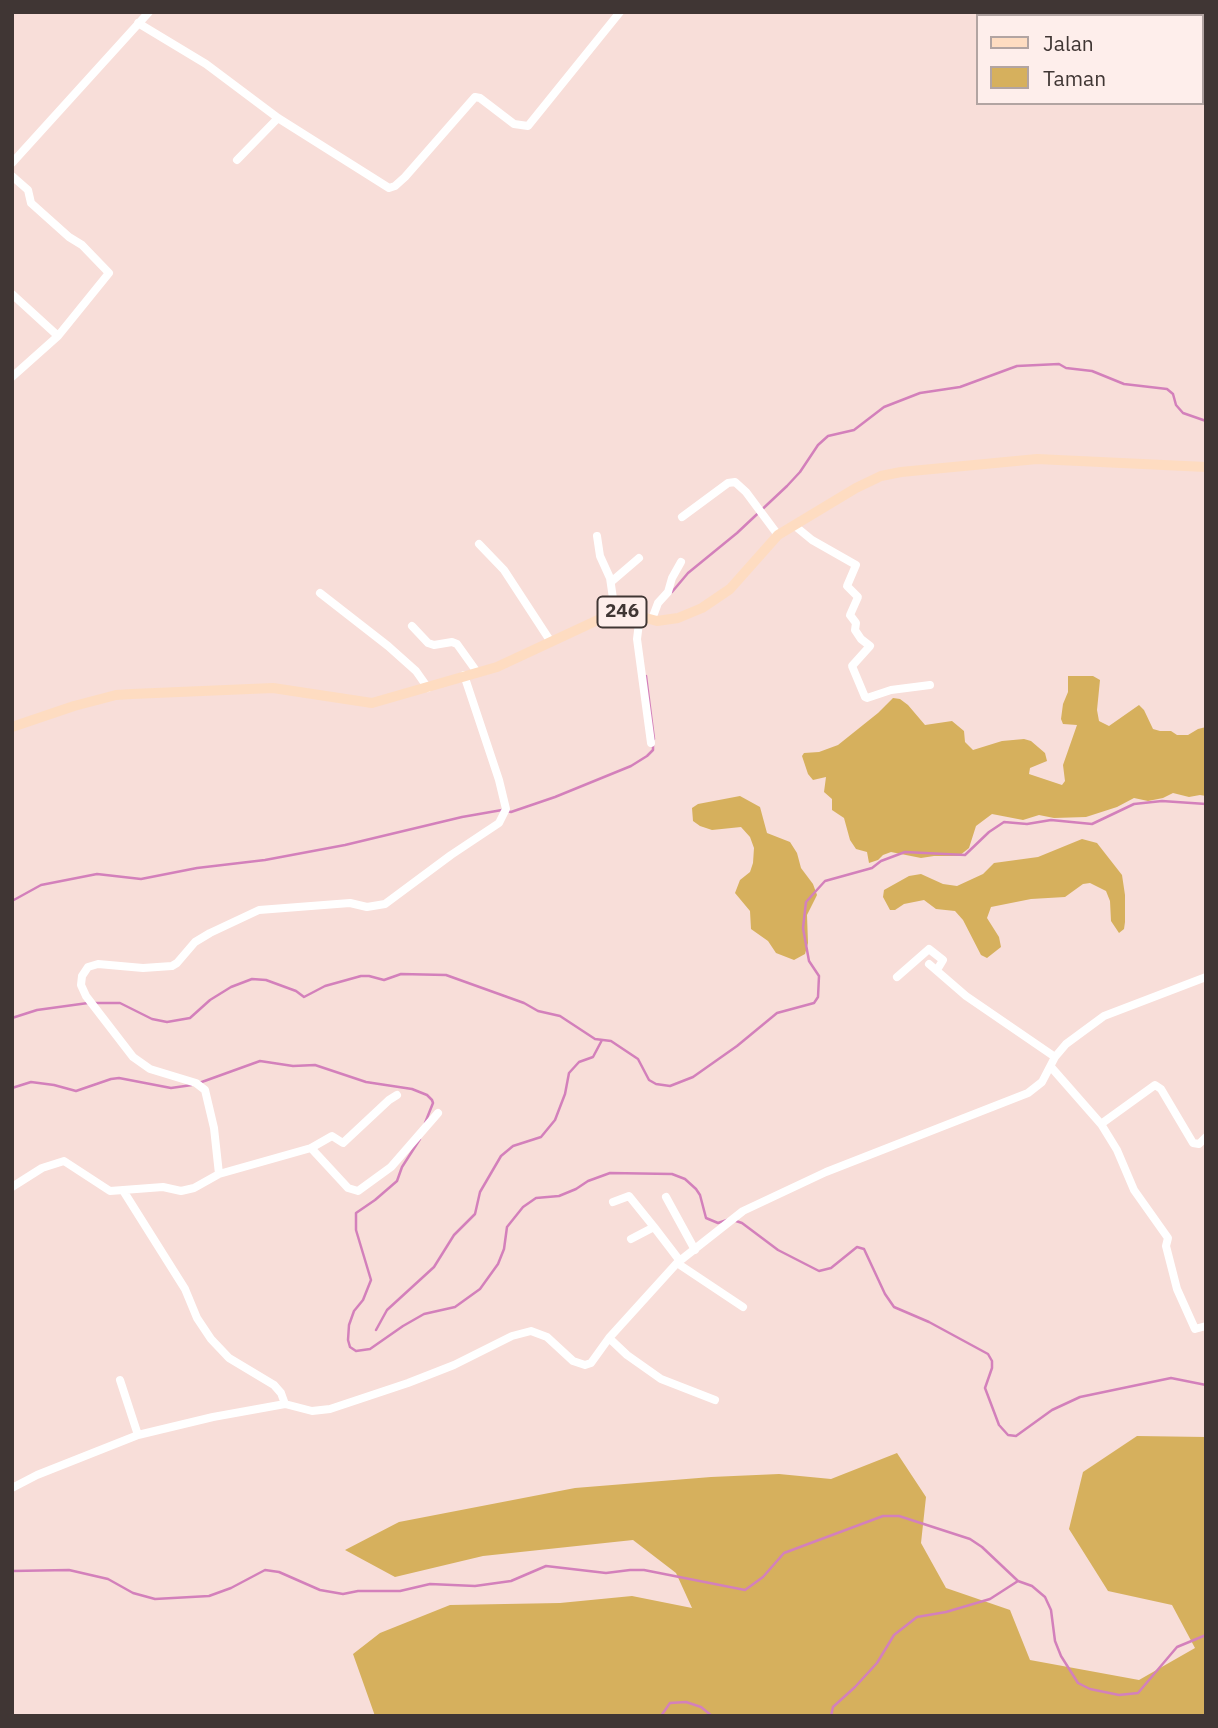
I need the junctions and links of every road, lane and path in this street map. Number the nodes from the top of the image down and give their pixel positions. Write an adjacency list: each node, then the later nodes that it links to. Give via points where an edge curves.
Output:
1 (149, 12): 3 (street)
2 (620, 12): 4 (street, via 528,126 514,124 475,97 392,188)
3 (138, 23): 4 (street, via 206,64); 6 (street)
4 (278, 118): 5 (street)
5 (237, 160)
6 (12, 163)
7 (12, 176): 9 (street, via 28,190 31,202 110,273)
8 (12, 294): 9 (street)
9 (58, 336): 10 (street)
10 (12, 377)
11 (1206, 467): 13 (main road, 246, via 1037,458 901,472 872,480)
12 (681, 517): 14 (street, via 735,482)
13 (795, 526): 14 (main road, 246); 27 (street, via 856,565 847,586 858,597 850,615 855,630 870,646 852,666 864,697)
14 (778, 535): 22 (main road, 246, via 730,589 702,608 662,621)
15 (597, 536): 19 (street)
16 (479, 544): 24 (street, via 504,570)
17 (639, 558): 19 (street)
18 (681, 562): 22 (street, via 668,592)
19 (611, 582): 21 (street)
20 (320, 593): 28 (street, via 416,671)
21 (615, 612): 22 (main road, 246); 24 (main road, 246)
22 (646, 617): 30 (street, via 637,639)
23 (412, 626): 25 (street, via 428,643 457,644)
24 (551, 642): 25 (main road, 246)
25 (477, 672): 26 (main road, 246)
26 (464, 675): 28 (main road, 246); 42 (street, via 506,809 499,823 385,904 259,910 195,942 172,966 98,964 88,967 82,976 86,996 133,1058 203,1088)
27 (930, 685)
28 (428, 688): 29 (main road, 246, via 366,703 273,688 116,695)
29 (12, 727)
30 (651, 743)
31 (929, 964): 32 (street)
32 (937, 970): 33 (street, via 943,960 929,949); 35 (street, via 965,996)
33 (897, 977)
34 (1206, 977): 35 (street, via 1104,1016)
35 (1055, 1057): 36 (street)
36 (1051, 1067): 39 (street); 49 (street, via 1028,1093 826,1172 743,1211)
37 (397, 1095): 41 (street, via 347,1140 342,1143 332,1136)
38 (438, 1113): 41 (street, via 391,1167 358,1191 348,1188)
39 (1101, 1124): 40 (street, via 1155,1086 1193,1143 1199,1144); 52 (street, via 1134,1190 1168,1238 1177,1289 1195,1329)
40 (1206, 1136)
41 (311, 1148): 42 (street)
42 (219, 1174): 44 (street, via 181,1191 163,1187)
43 (12, 1187): 44 (street, via 42,1168 64,1161 106,1190)
44 (124, 1192): 56 (street, via 211,1339 229,1358 274,1385)
45 (666, 1197): 49 (street)
46 (613, 1202): 47 (street, via 629,1196)
47 (654, 1227): 48 (street); 50 (street)
48 (631, 1239)
49 (695, 1250): 50 (street)
50 (679, 1262): 51 (street); 53 (street)
51 (743, 1307)
52 (1206, 1326)
53 (610, 1338): 55 (street, via 661,1379); 56 (street, via 585,1365 531,1331 454,1365 330,1409 312,1411)
54 (120, 1380): 57 (street)
55 (715, 1400)
56 (285, 1404): 57 (street)
57 (138, 1435): 58 (street)
58 (12, 1488)

